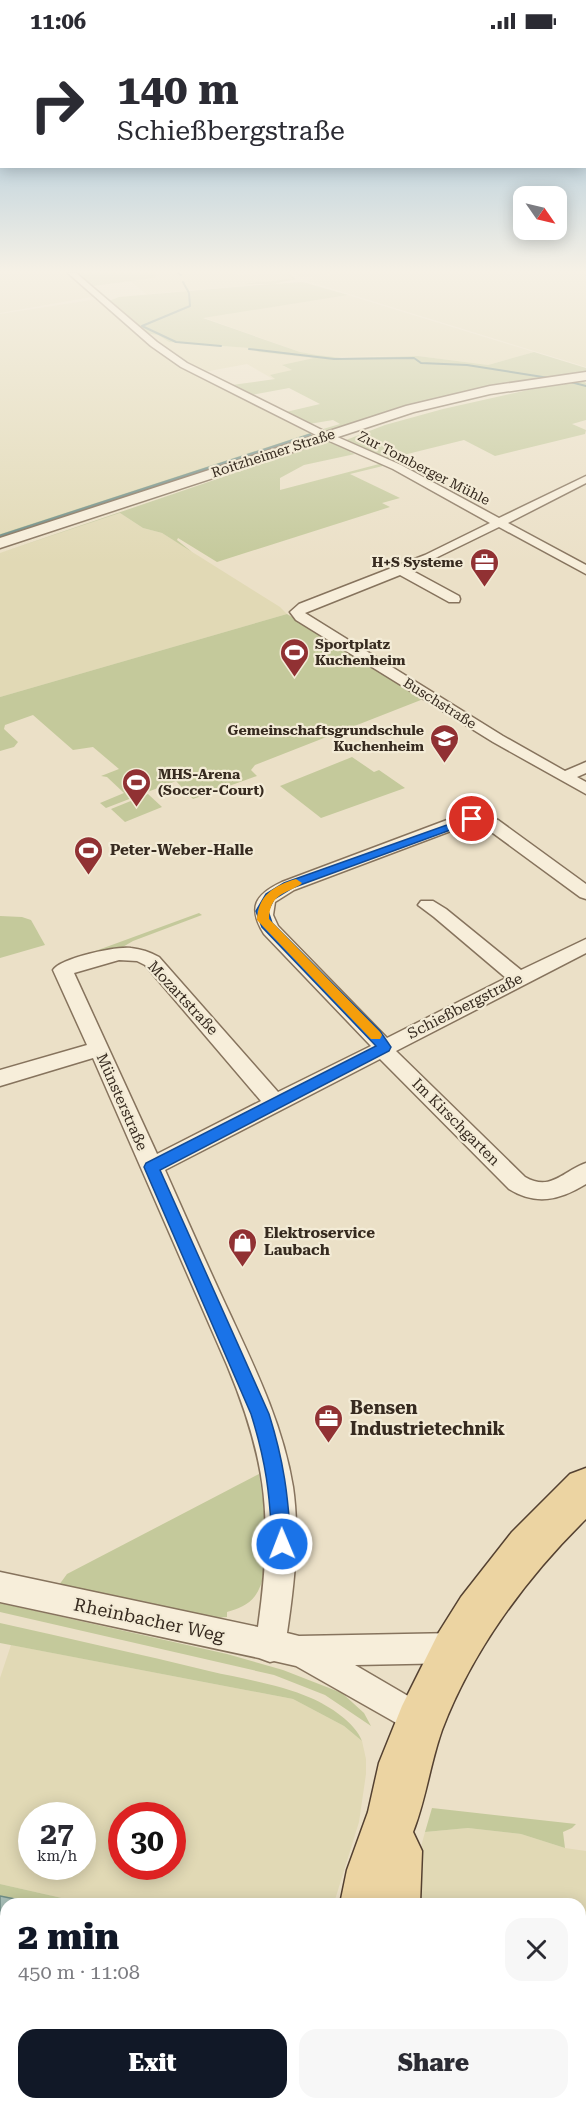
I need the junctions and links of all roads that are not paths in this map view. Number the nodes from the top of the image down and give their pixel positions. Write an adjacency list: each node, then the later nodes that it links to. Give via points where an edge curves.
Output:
1 (195, 369): 3 (street, Zur Tomberger Mühle)
2 (586, 376): 3 (street, Roitzheimer Straße, via 436,402)
3 (327, 436): 5 (street, Zur Tomberger Mühle, via 397,467); 6 (street, Roitzheimer Straße)
4 (586, 479): 5 (street)
5 (499, 523): 7 (street); 8 (street, Zur Tomberger Mühle)
6 (0, 543)
7 (401, 570): 9 (street); 11 (street, Buschstraße, via 297,612 466,720)
8 (586, 570)
9 (453, 599)
10 (586, 767): 11 (street)
11 (564, 777): 12 (street, Buschstraße)
12 (586, 789)
13 (586, 893): 18 (street, Im Kirschgarten, via 492,824 472,819 274,892 264,906 262,916 266,924)
14 (427, 905): 17 (street)
15 (586, 945): 17 (street, Schießbergstraße)
16 (63, 970): 19 (street, Münsterstraße); 21 (street, Mozartstraße, via 118,954 134,954 152,961)
17 (519, 978): 18 (street, Schießbergstraße)
18 (384, 1047): 21 (street, Schießbergstraße); 23 (street, Im Kirschgarten, via 391,1059 517,1183 533,1192 550,1192)
19 (99, 1049): 20 (street); 22 (street, Münsterstraße)
20 (0, 1078)
21 (276, 1104): 22 (street, Schießbergstraße)
22 (151, 1167): 27 (street, Münsterstraße, via 251,1390 273,1455 281,1514)
23 (586, 1172)
24 (586, 1488): 26 (main road, via 539,1533 501,1578)
25 (0, 1587): 27 (street, Rheinbacher Weg)
26 (457, 1648): 27 (street, Rheinbacher Weg); 28 (main road)
27 (285, 1649): 28 (street, Rheinbacher Weg)
28 (422, 1721): 29 (main road, via 405,1765)
29 (394, 1810): 30 (main road, via 376,1860); 31 (main road)
30 (368, 1898)
31 (392, 1898)

